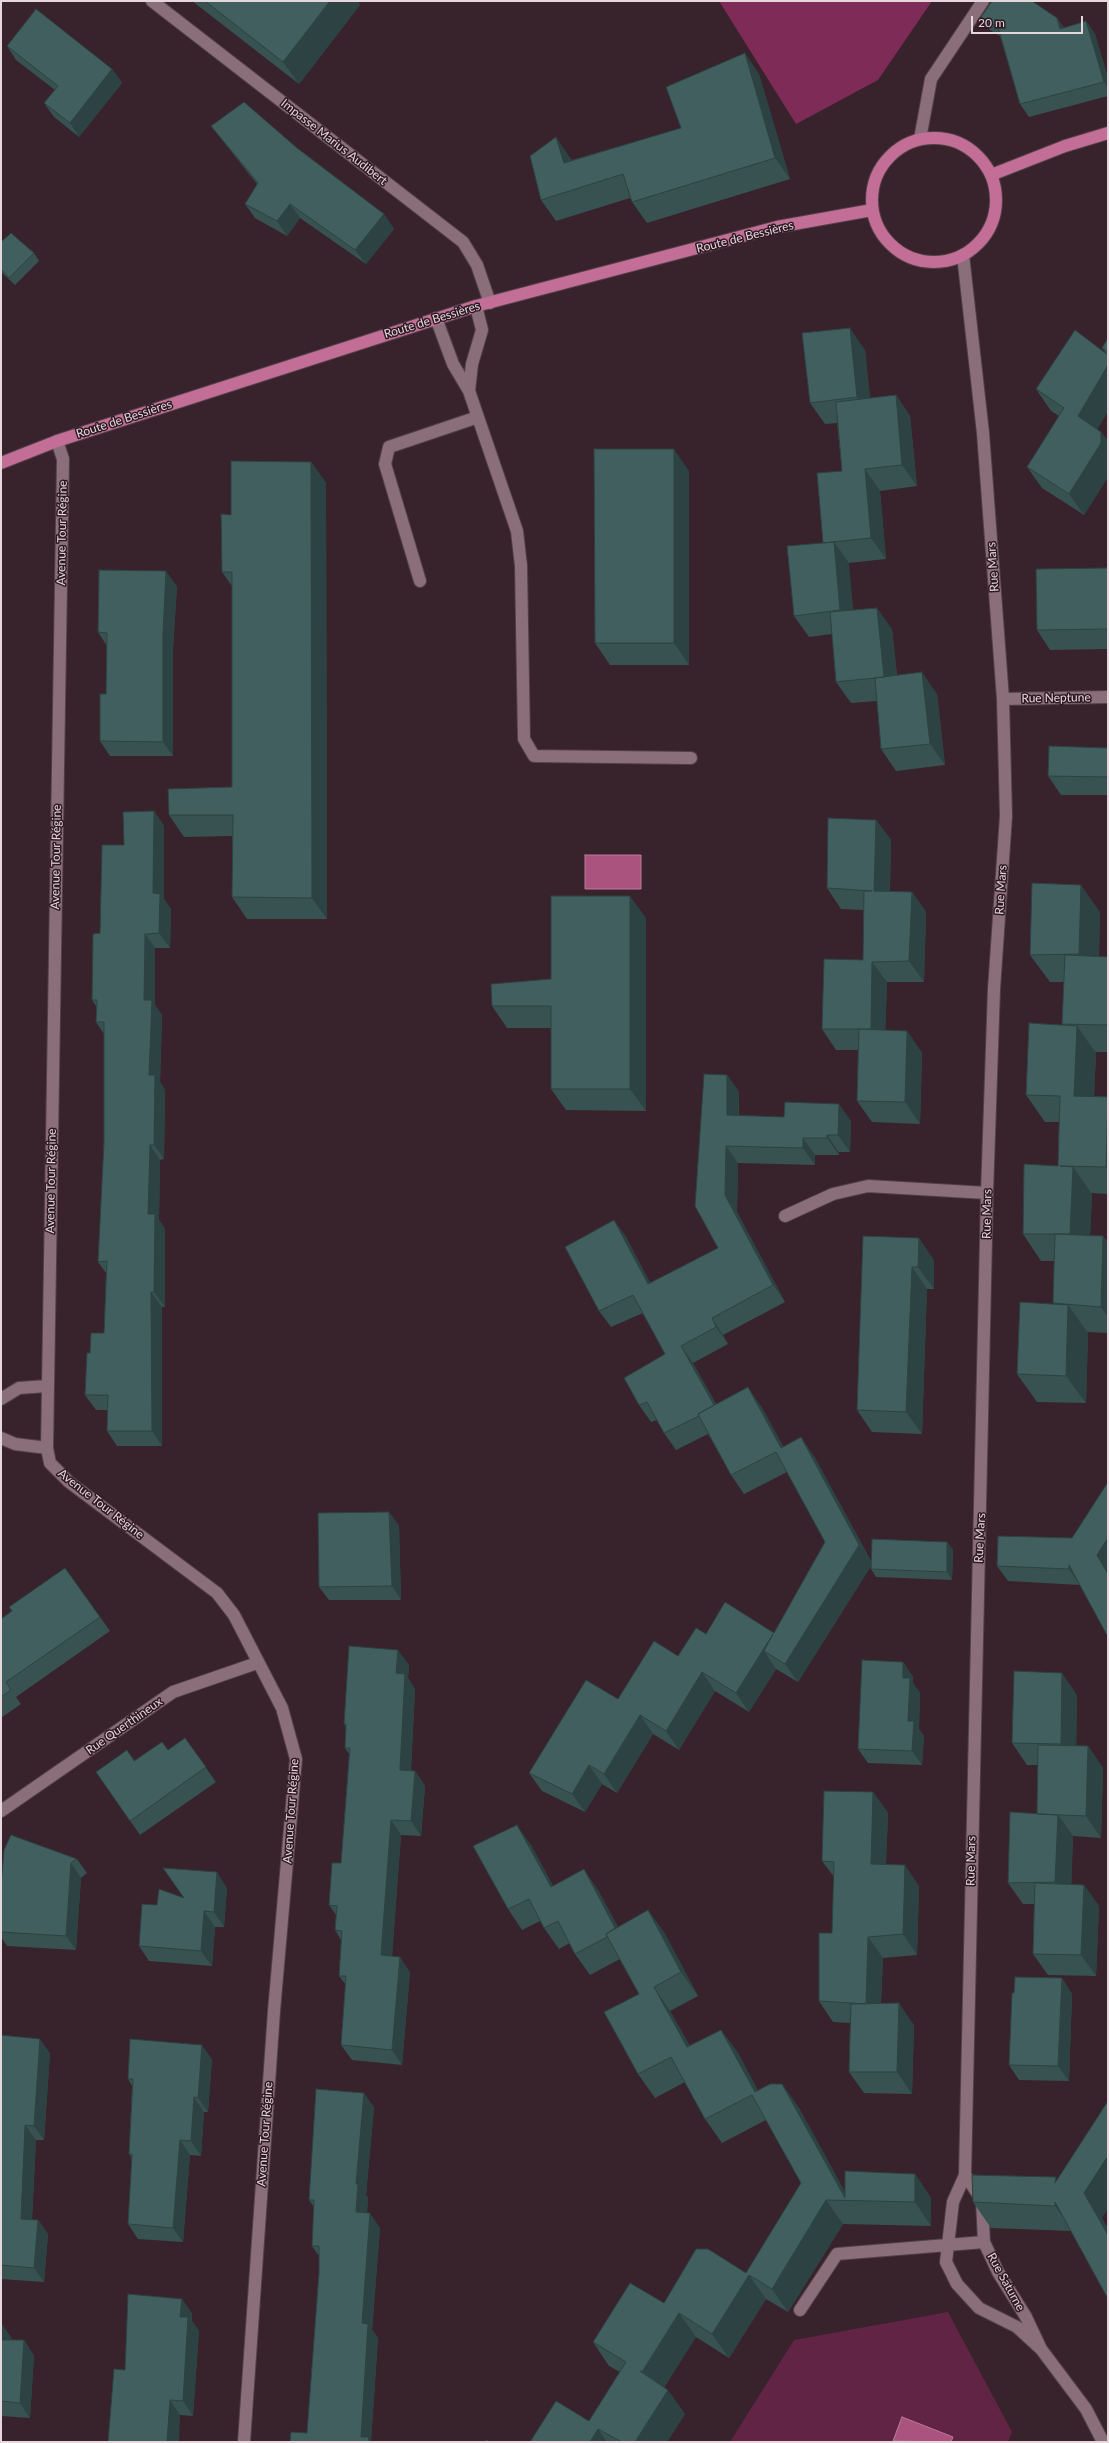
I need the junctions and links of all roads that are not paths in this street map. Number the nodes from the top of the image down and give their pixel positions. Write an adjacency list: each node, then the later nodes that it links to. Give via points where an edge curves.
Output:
1 (152, 1): 8 (street, Impasse Marius Audibert, via 464,242 477,265)
2 (983, 1): 4 (street, via 931,79)
3 (1108, 133): 5 (main road, via 1065,146)
4 (920, 139): 5 (main road, via 948,139 969,148 982,160); 6 (main road, via 904,145 888,158 878,172 872,189)
5 (991, 175): 7 (main road, via 996,195 994,217 977,245)
6 (872, 210): 7 (main road, via 879,230 894,248 923,261 945,261); 8 (main road, Route de Bessières, via 777,227)
7 (963, 255): 17 (street, Rue Mars, via 983,433)
8 (490, 303): 9 (main road, Route de Bessières)
9 (476, 306): 10 (main road, Route de Bessières); 11 (street, via 482,330 472,364)
10 (436, 318): 11 (street, via 453,364); 13 (main road, Route de Bessières)
11 (469, 390): 12 (street)
12 (478, 417): 15 (street, via 389,447 385,464); 18 (street, via 517,531 521,566 524,739 534,756)
13 (57, 441): 14 (main road, Route de Bessières); 21 (street, Avenue Tour Régine, via 63,459)
14 (1, 463)
15 (420, 580)
16 (1108, 697): 17 (street, Rue Neptune)
17 (1003, 699): 19 (street, Rue Mars, via 1006,816 994,989)
18 (691, 758)
19 (987, 1193): 20 (street, via 868,1186 833,1194); 27 (street, Rue Mars)
20 (785, 1216)
21 (47, 1386): 22 (street, via 19,1388); 24 (street, Avenue Tour Régine)
22 (1, 1398)
23 (1, 1438): 24 (street, via 15,1444)
24 (47, 1448): 25 (street, Avenue Tour Régine, via 50,1463 69,1482 217,1593 234,1615)
25 (257, 1663): 26 (street, Rue Querthineux, via 173,1692); 32 (street, Avenue Tour Régine, via 282,1708 296,1759 274,2011)
26 (1, 1811)
27 (965, 2175): 28 (street, Rue Saturne, via 982,2200); 29 (street, Rue Saturne, via 953,2202)
28 (984, 2242): 29 (street); 31 (street, Rue Saturne)
29 (950, 2244): 30 (street, via 837,2254); 31 (street, Rue Saturne, via 946,2262 957,2284 979,2308 1017,2327)
30 (800, 2310)
31 (1041, 2349): 33 (street, Rue Saturne, via 1086,2409)
32 (244, 2442)
33 (1104, 2442)

